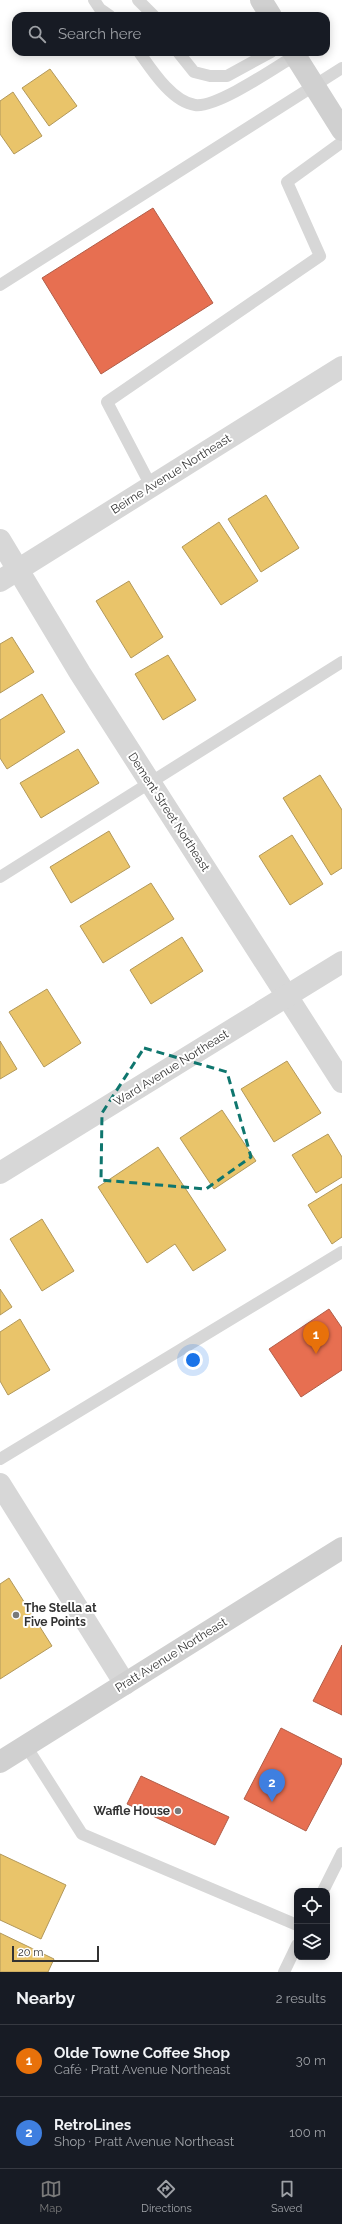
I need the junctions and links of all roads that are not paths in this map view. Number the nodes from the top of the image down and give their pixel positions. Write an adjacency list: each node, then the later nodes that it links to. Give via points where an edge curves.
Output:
1 (94, 0): 4 (lane)
2 (138, 0): 5 (lane)
3 (261, 0): 6 (main road)
4 (104, 12)
5 (150, 12)
6 (268, 12)
7 (142, 56): 10 (lane, via 154,74 175,96 196,105 219,99 246,86)
8 (181, 56): 9 (lane, via 194,72 210,76 227,76)
9 (264, 56)
10 (292, 56)
11 (296, 56): 13 (main road)
12 (342, 68): 13 (lane)
13 (314, 86): 14 (main road); 16 (lane)
14 (342, 130)
15 (342, 142): 18 (lane, via 287,182 320,256 107,402)
16 (0, 285)
17 (342, 367): 18 (street, Beirne Avenue Northeast)
18 (151, 486): 20 (street, Beirne Avenue Northeast)
19 (0, 540): 20 (street, Dement Street Northeast)
20 (9, 575): 22 (street, Dement Street Northeast, via 80,673)
21 (342, 662): 22 (lane)
22 (150, 783): 23 (lane); 25 (street, Dement Street Northeast)
23 (0, 877)
24 (342, 962): 25 (street, Ward Avenue Northeast)
25 (288, 996): 26 (street, Dement Street Northeast); 27 (street, Ward Avenue Northeast)
26 (342, 1082)
27 (0, 1173)
28 (342, 1252): 29 (lane)
29 (0, 1459)
30 (0, 1484): 32 (street)
31 (342, 1548): 32 (main road, Pratt Avenue Northeast)
32 (125, 1684): 33 (main road, Pratt Avenue Northeast)
33 (26, 1746): 34 (main road, Pratt Avenue Northeast); 37 (lane, via 82,1834)
34 (0, 1762)
35 (342, 1853): 36 (lane)
36 (324, 1888)
37 (295, 1924)
38 (294, 1951): 39 (lane)
39 (284, 1972)

